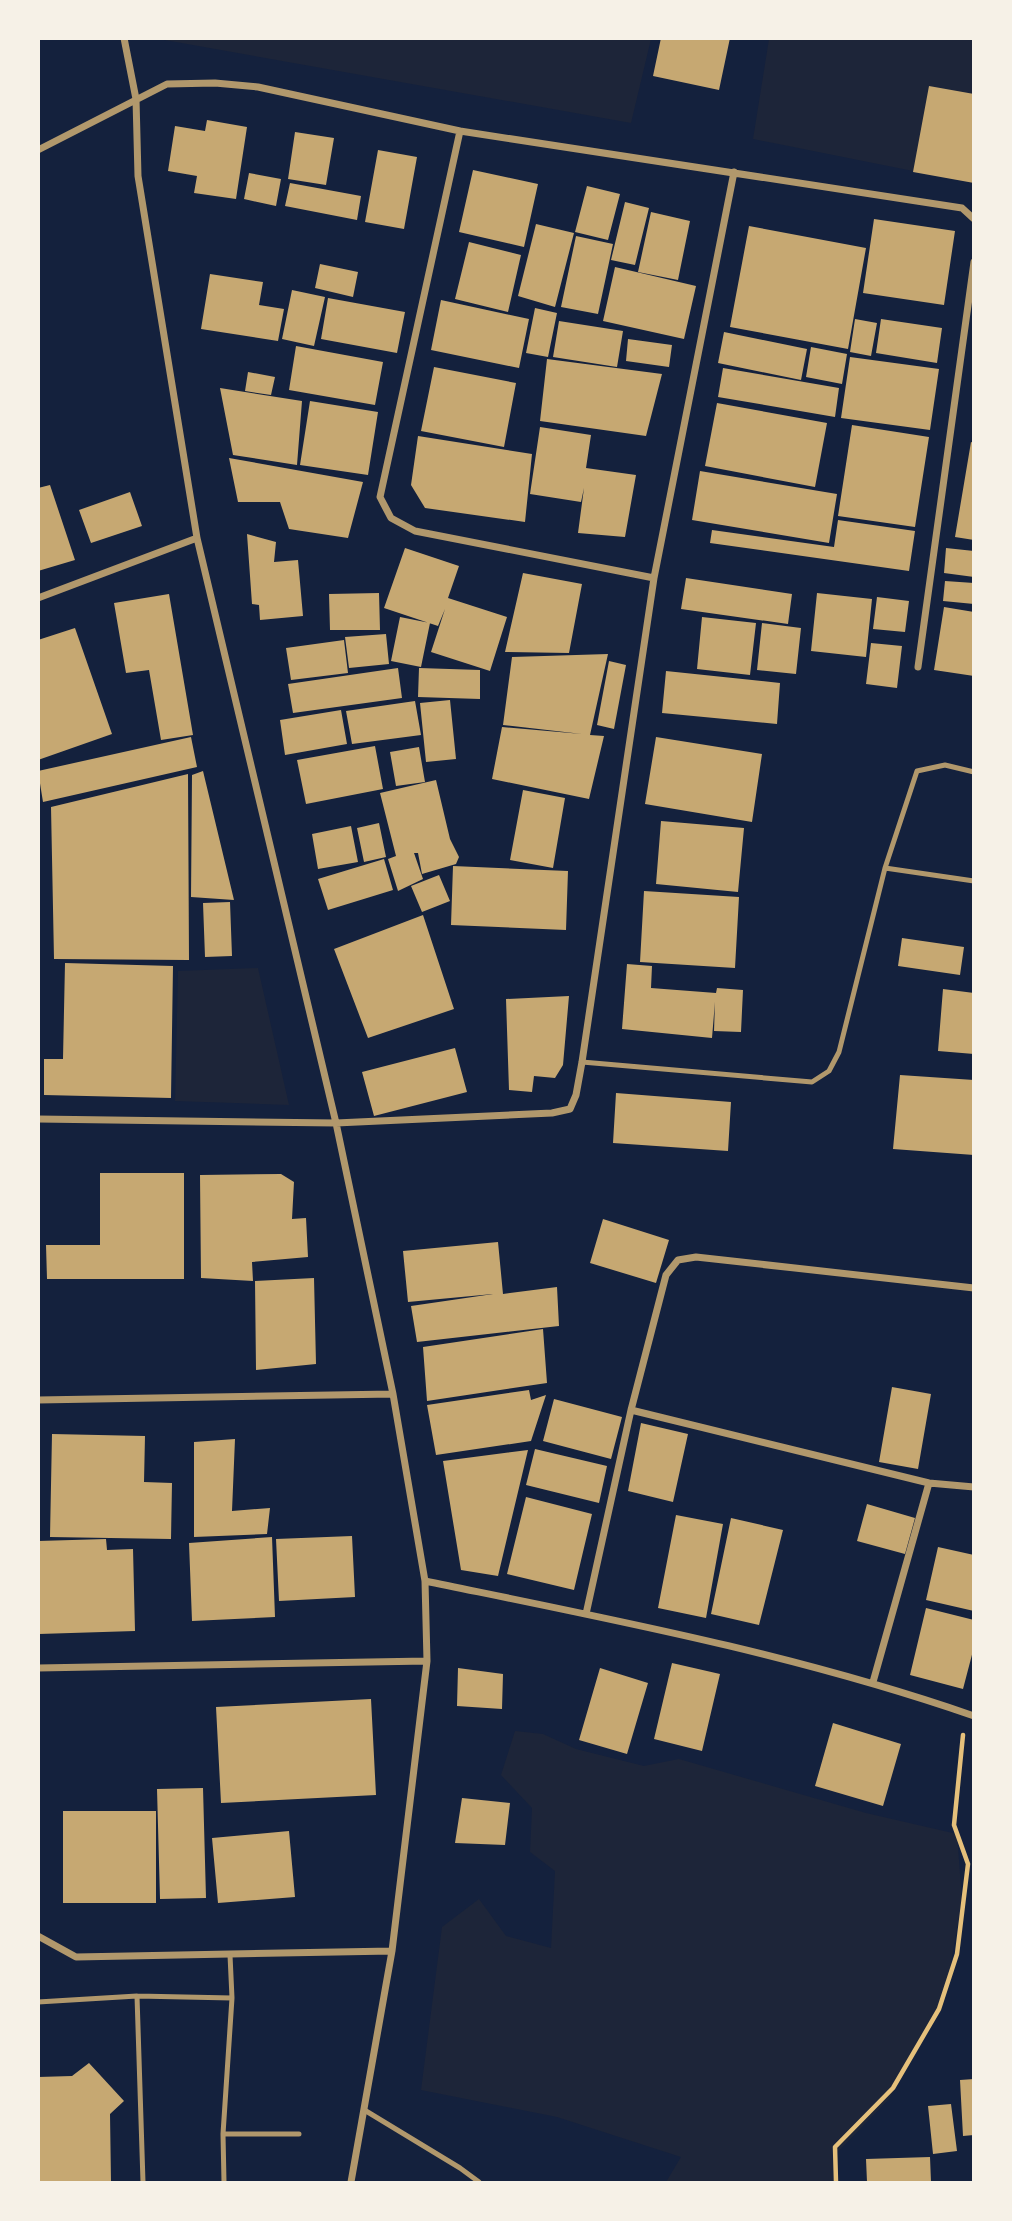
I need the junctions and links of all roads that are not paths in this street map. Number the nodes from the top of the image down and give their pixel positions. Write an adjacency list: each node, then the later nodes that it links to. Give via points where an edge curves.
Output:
1 (124, 38): 2 (street)
2 (136, 99): 3 (street, via 167,84 258,87); 4 (street); 8 (street, via 138,176)
3 (460, 131): 5 (street); 9 (street, via 380,496 391,518 415,531)
4 (38, 150)
5 (734, 172): 6 (street, via 962,208); 9 (street)
6 (974, 219)
7 (974, 262): 11 (street)
8 (197, 538): 10 (street); 17 (street)
9 (654, 578): 15 (street)
10 (38, 598)
11 (918, 667)
12 (974, 772): 13 (lane, via 945,765 917,771)
13 (885, 868): 14 (lane); 15 (lane, via 839,1052 829,1070 812,1082)
14 (974, 881)
15 (582, 1062): 17 (street, via 570,1109)
16 (38, 1119): 17 (street)
17 (336, 1123): 19 (street)
18 (974, 1288): 21 (street, via 696,1257 678,1260 666,1275)
19 (393, 1394): 20 (street); 24 (street)
20 (38, 1400)
21 (631, 1410): 22 (street); 25 (street)
22 (929, 1483): 23 (street); 28 (street)
23 (974, 1487)
24 (425, 1581): 25 (street); 26 (street)
25 (586, 1614): 28 (street, via 707,1639)
26 (427, 1661): 27 (street); 31 (street)
27 (38, 1668)
28 (873, 1682): 29 (street)
29 (969, 1714)
30 (38, 1937): 32 (street, via 76,1957)
31 (392, 1951): 32 (street); 36 (street)
32 (230, 1955): 34 (lane)
33 (137, 1996): 34 (lane); 35 (lane); 39 (lane)
34 (232, 1998): 37 (lane)
35 (38, 2002)
36 (366, 2111): 41 (street); 42 (lane)
37 (223, 2134): 38 (lane); 40 (lane)
38 (299, 2134)
39 (143, 2182)
40 (224, 2182)
41 (351, 2182)
42 (479, 2182)

